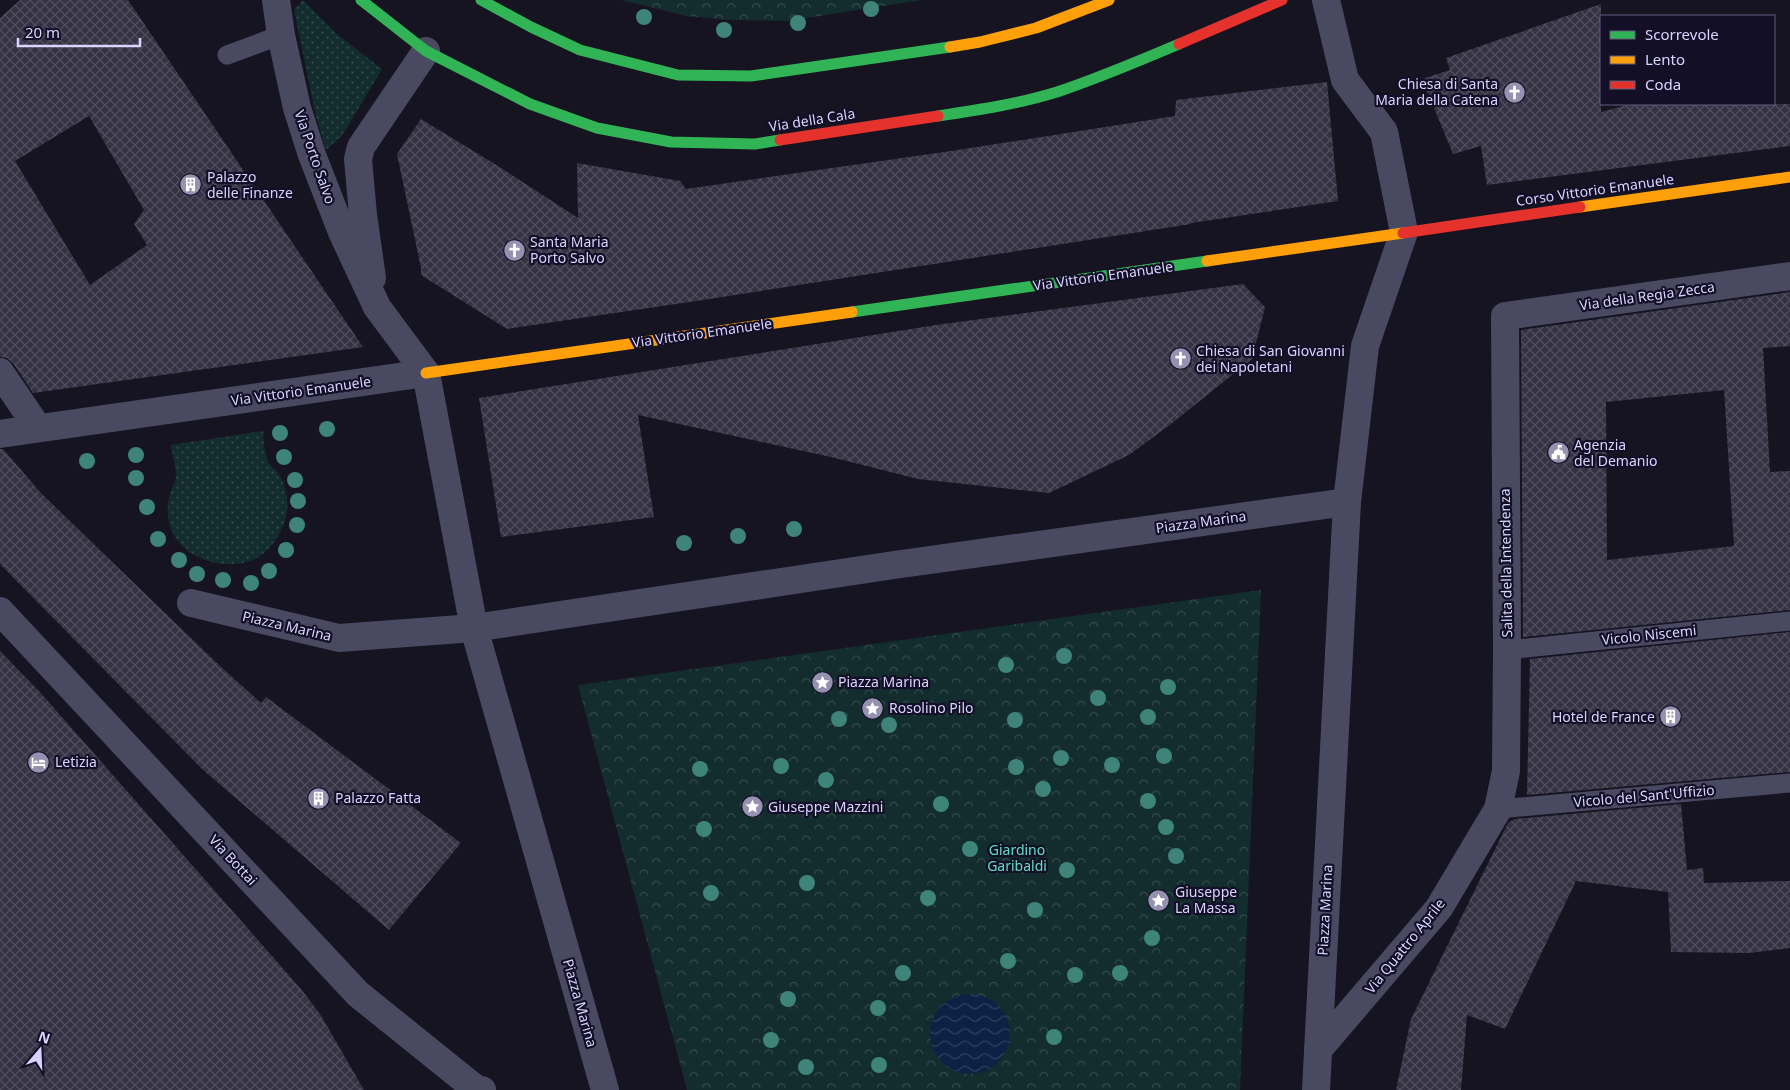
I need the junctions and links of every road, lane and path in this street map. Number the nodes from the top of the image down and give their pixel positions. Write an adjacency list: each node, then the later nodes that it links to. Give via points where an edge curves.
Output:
1 (276, 0): 7 (street, Via Porto Salvo)
2 (361, 0): 8 (main road, Via della Cala)
3 (481, 0): 4 (main road, via 580,50 678,75 751,76 980,42 1036,28)
4 (1109, 0)
5 (1282, 0): 8 (main road, Via della Cala, via 1128,66 1056,92 993,108 755,144 671,142 597,128 530,104)
6 (1326, 0): 11 (street, via 1345,80 1384,132)
7 (281, 35): 9 (lane); 13 (street, Via Porto Salvo, via 312,155 342,232)
8 (426, 51): 13 (street, Via Porto Salvo, via 361,147 358,159)
9 (227, 55)
10 (1790, 177): 11 (main road, Corso Vittorio Emanuele)
11 (1404, 232): 16 (main road, Via Vittorio Emanuele); 19 (street, via 1365,346)
12 (1790, 276): 14 (street, Via della Regia Zecca)
13 (377, 307): 16 (street, Via Porto Salvo)
14 (1505, 316): 24 (street, Salita della Intendenza)
15 (0, 372): 17 (street)
16 (426, 373): 17 (street, Via Vittorio Emanuele); 23 (street, Piazza Marina)
17 (38, 428): 18 (street, Via Vittorio Emanuele)
18 (0, 434)
19 (1347, 502): 23 (street, Piazza Marina, via 885,566); 27 (street, Piazza Marina)
20 (190, 603): 23 (street, Piazza Marina, via 339,638)
21 (0, 611): 28 (street, Via Bottai, via 358,994 476,1089)
22 (1790, 621): 24 (lane, Vicolo Niscemi)
23 (474, 628): 29 (street, Piazza Marina)
24 (1507, 650): 26 (street, Salita della Intendenza, via 1506,771)
25 (1790, 783): 26 (lane, Vicolo del Sant'Uffizio)
26 (1498, 810): 27 (street, Via Quattro Aprile, via 1438,908)
27 (1318, 1050): 30 (street, Piazza Marina)
28 (482, 1090)
29 (605, 1090)
30 (1316, 1090)

